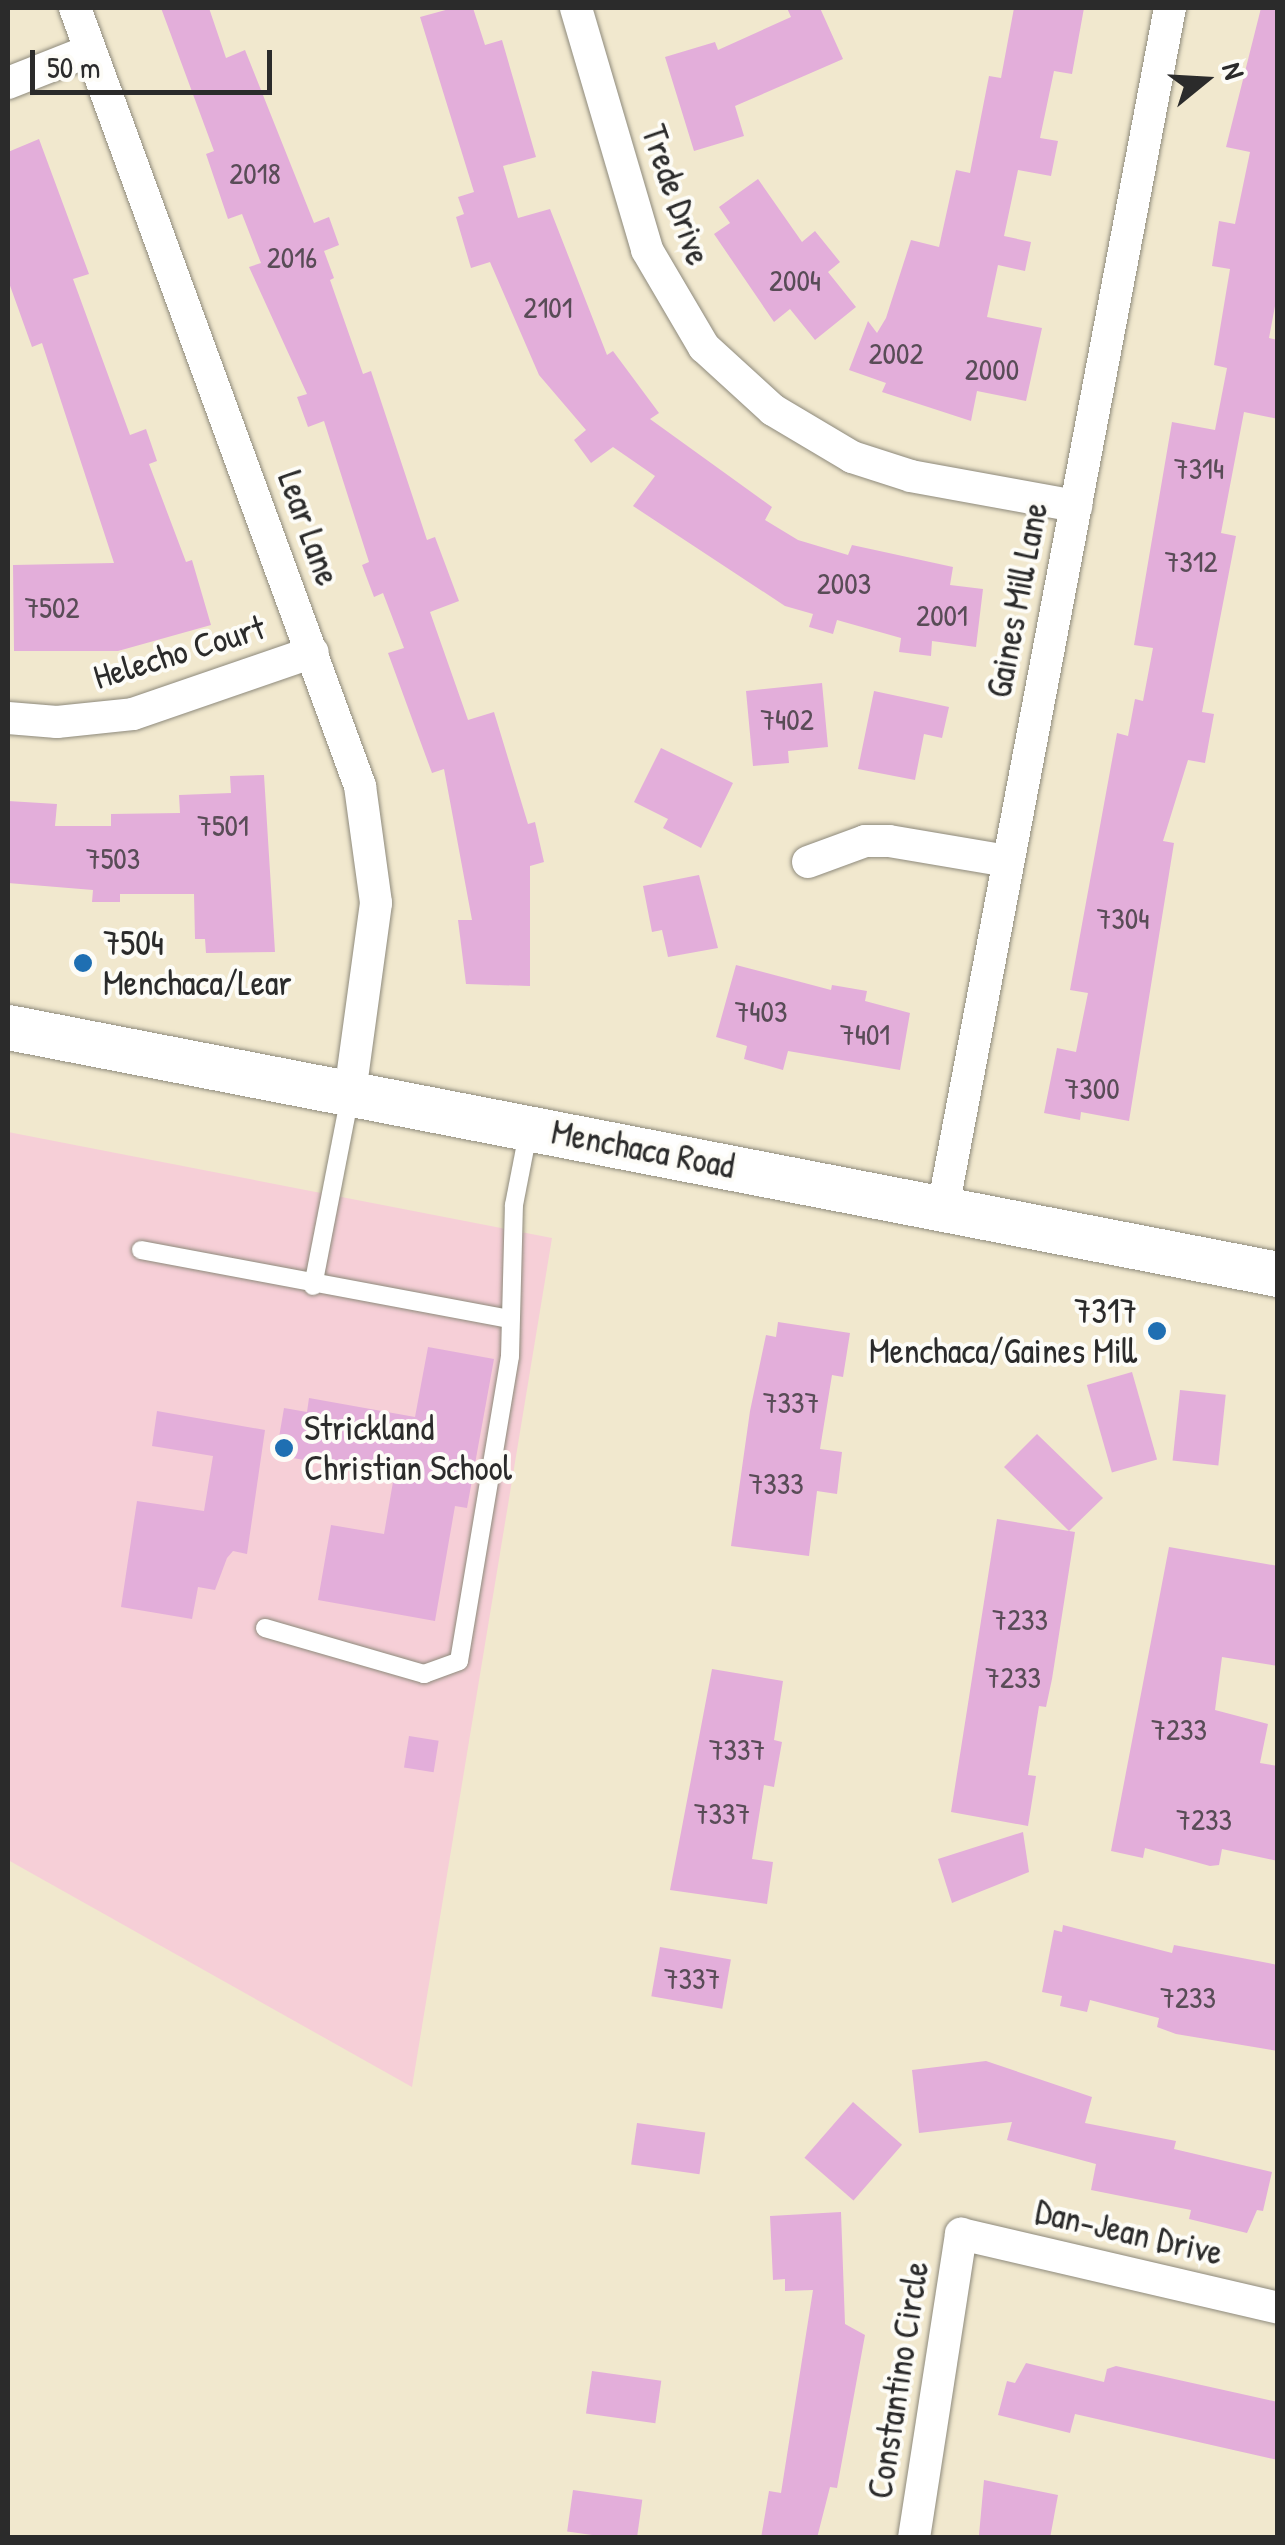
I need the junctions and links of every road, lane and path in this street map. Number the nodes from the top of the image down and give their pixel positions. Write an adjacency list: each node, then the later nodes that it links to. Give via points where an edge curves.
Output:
1 (75, 8): 4 (street, Lear Lane)
2 (576, 8): 6 (street, Trede Drive, via 646,250 670,299 737,380 772,410 852,456 911,476)
3 (1170, 8): 6 (street, Gaines Mill Lane)
4 (89, 51): 5 (street); 7 (street, Lear Lane)
5 (8, 83)
6 (1076, 506): 9 (street, Gaines Mill Lane)
7 (313, 652): 8 (street, Helecho Court, via 133,714 57,722); 12 (street, Lear Lane, via 360,786 374,860 374,952)
8 (8, 718)
9 (1007, 861): 10 (street, via 889,841 865,842); 14 (street, Gaines Mill Lane)
10 (808, 862)
11 (8, 1027): 12 (main road, Menchaca Road)
12 (350, 1092): 13 (main road, Menchaca Road); 17 (lane)
13 (529, 1127): 14 (main road, Menchaca Road); 18 (lane, via 514,1205)
14 (944, 1208): 16 (main road, Menchaca Road)
15 (141, 1250): 17 (lane)
16 (1278, 1274)
17 (313, 1286): 18 (lane)
18 (512, 1320): 19 (lane, via 459,1661 424,1674)
19 (265, 1628)
20 (961, 2234): 21 (street, Dan-Jean Drive); 22 (street, Constantino Circle)
21 (1278, 2308)
22 (914, 2538)

